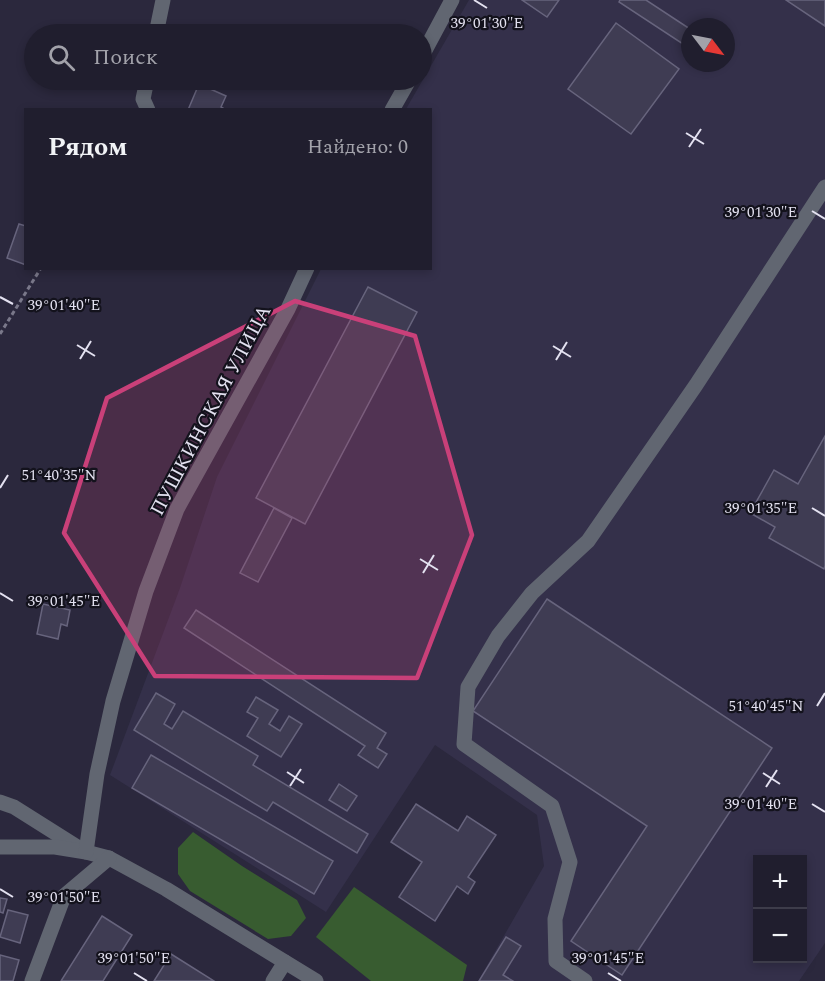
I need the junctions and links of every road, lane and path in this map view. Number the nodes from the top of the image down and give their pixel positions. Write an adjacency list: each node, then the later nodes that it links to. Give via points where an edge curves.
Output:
1 (163, 0): 3 (street)
2 (452, 0): 4 (street)
3 (158, 24)
4 (432, 37)
5 (145, 90): 7 (street)
6 (403, 90): 8 (street)
7 (147, 108)
8 (393, 108)
9 (825, 187): 21 (street, via 588,541 532,593 498,636 468,687 464,744 552,806 570,862 555,919 556,961)
10 (39, 270): 12 (path)
11 (306, 270): 15 (street, ПУШКИНСКАЯ УЛИЦА, via 177,508 112,701)
12 (0, 334)
13 (0, 802): 15 (street)
14 (0, 847): 15 (street, via 55,847)
15 (86, 852): 16 (street)
16 (109, 858): 17 (street); 18 (street, via 64,896)
17 (285, 962): 19 (street); 20 (street)
18 (32, 981)
19 (273, 981)
20 (316, 981)
21 (585, 981)

